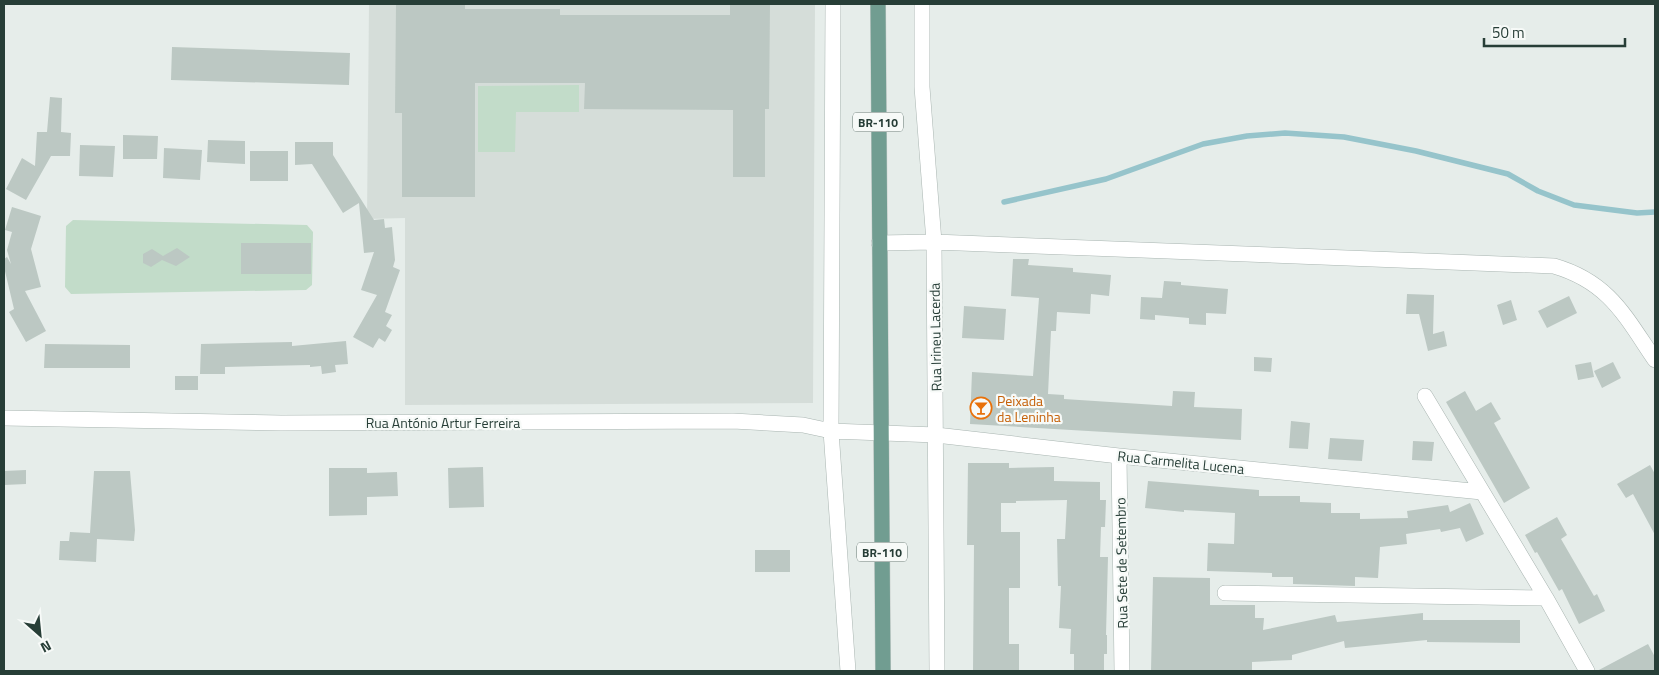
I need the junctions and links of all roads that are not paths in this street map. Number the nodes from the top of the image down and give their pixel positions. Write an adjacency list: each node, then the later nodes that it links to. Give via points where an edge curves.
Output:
1 (833, 4): 9 (street)
2 (878, 4): 4 (main road, BR-110)
3 (922, 4): 5 (street, Rua Irineu Lacerda, via 922,87)
4 (879, 241): 5 (street); 10 (main road, BR-110)
5 (934, 242): 6 (street, via 1554,266 1589,280 1605,292); 11 (street, Rua Irineu Lacerda)
6 (1655, 360)
7 (1425, 396): 13 (street)
8 (4, 418): 9 (street, Rua António Artur Ferreira, via 281,423 733,421)
9 (831, 431): 10 (street, Rua António Artur Ferreira); 16 (street)
10 (881, 433): 11 (street, Rua Carmelita Lucena); 17 (main road, BR-110)
11 (936, 435): 12 (street, Rua Carmelita Lucena); 18 (street, Rua Irineu Lacerda)
12 (1119, 456): 13 (street, Rua Carmelita Lucena); 19 (street, Rua Sete de Setembro)
13 (1482, 492): 15 (street)
14 (1226, 593): 15 (street)
15 (1546, 598): 20 (street)
16 (848, 671)
17 (883, 671)
18 (937, 671)
19 (1122, 671)
20 (1587, 671)

